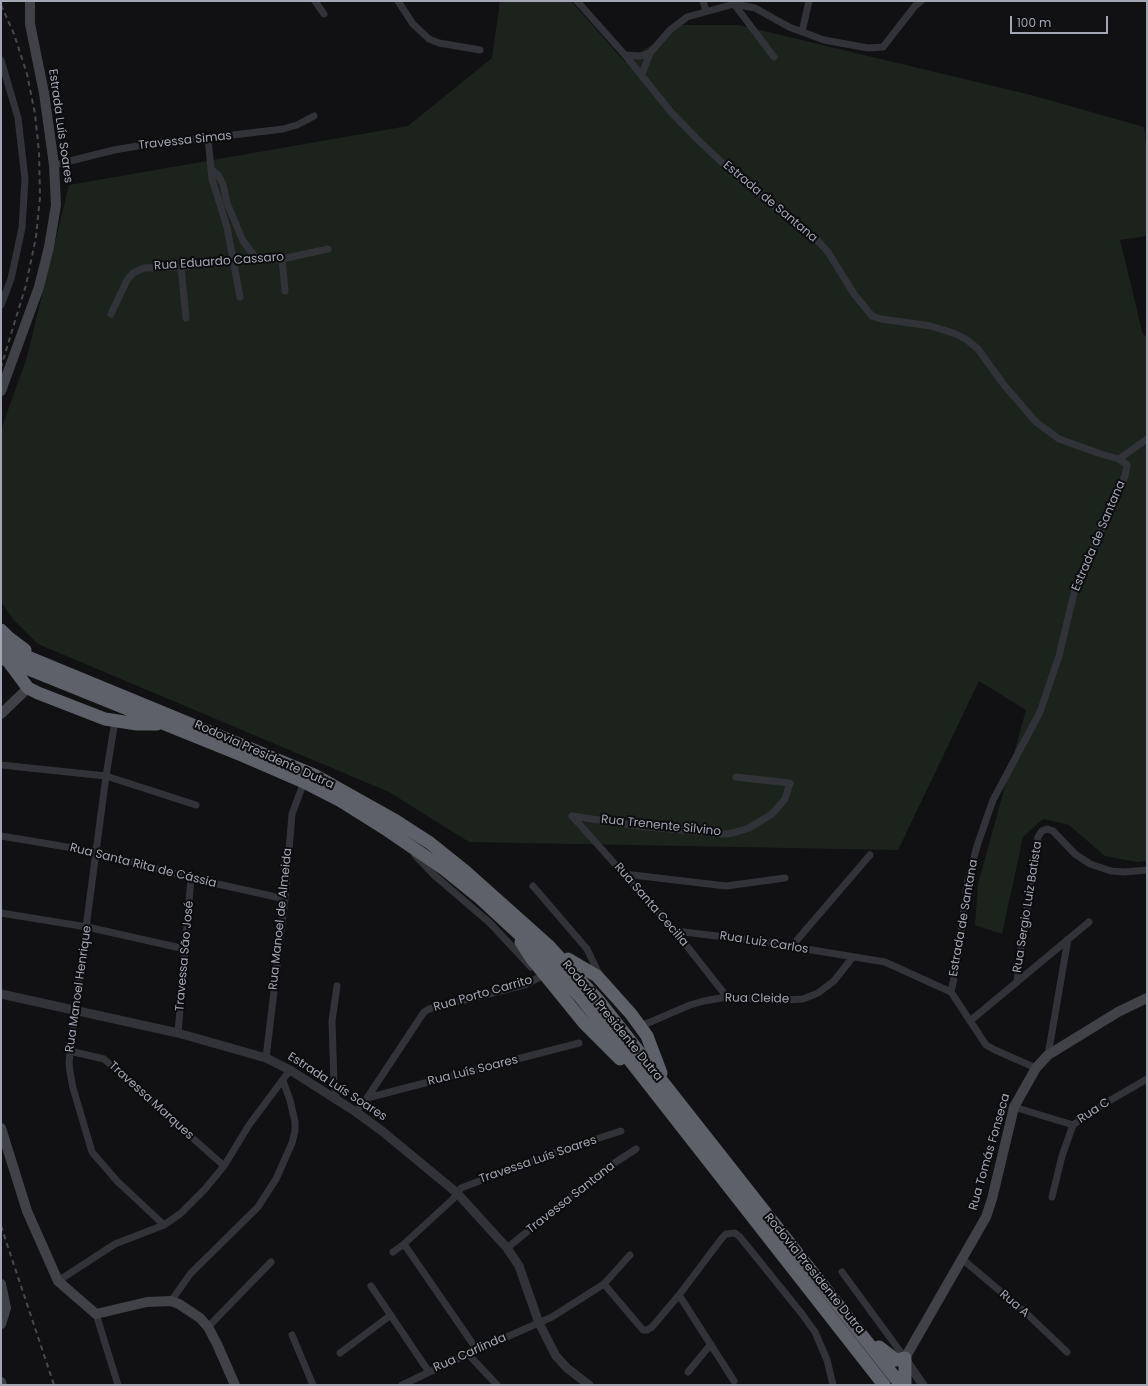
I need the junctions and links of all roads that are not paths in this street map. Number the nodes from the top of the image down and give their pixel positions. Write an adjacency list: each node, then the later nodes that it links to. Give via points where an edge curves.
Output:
1 (30, 1): 20 (main road, Estrada Luís Soares, via 30,24 44,93)
2 (315, 1): 10 (street)
3 (398, 1): 12 (street, via 413,24 429,39)
4 (577, 1): 14 (street, Estrada de Santana)
5 (703, 1): 9 (street)
6 (809, 1): 11 (street)
7 (921, 1): 11 (street, via 883,47 868,48 841,44)
8 (734, 4): 9 (street); 11 (street, via 755,8); 15 (street)
9 (706, 11): 13 (street, via 676,24)
10 (324, 14)
11 (802, 32)
12 (480, 50)
13 (650, 53): 14 (street, via 640,56); 17 (street)
14 (625, 54): 17 (street, Estrada de Santana)
15 (774, 57)
16 (1, 60): 29 (street, via 18,118 25,179 22,228 11,279)
17 (642, 74): 34 (street, Estrada de Santana, via 671,112 698,140 732,172 816,239 828,252 854,294 872,316 888,321 931,326 967,340 978,349 1004,385 1036,422 1058,438)
18 (314, 116): 19 (street, Travessa Simas, via 283,129)
19 (208, 138): 20 (street, Travessa Simas, via 130,147); 21 (street)
20 (54, 165): 32 (main road, Estrada Luís Soares, via 56,204 49,247 38,287)
21 (211, 169): 23 (street, via 223,184 227,203 243,241); 25 (street, via 227,227)
22 (328, 249): 24 (street, Rua Eduardo Cassaro)
23 (256, 258): 24 (street, Rua Eduardo Cassaro); 25 (street, Rua Eduardo Cassaro)
24 (282, 259): 27 (street)
25 (232, 260): 26 (street, Rua Eduardo Cassaro); 28 (street)
26 (181, 267): 30 (street, Rua Eduardo Cassaro, via 144,268 133,273); 31 (street)
27 (285, 291)
28 (240, 297)
29 (1, 305)
30 (111, 314)
31 (186, 318)
32 (1, 391)
33 (1147, 439): 34 (street)
34 (1119, 459): 73 (street, Estrada de Santana, via 1127,465 1125,476 1075,589 1059,656 1040,712 993,800 977,846 967,884)
35 (1, 630): 41 (highway, via 21,648)
36 (1, 646): 41 (highway, Rodovia Presidente Dutra)
37 (4, 659): 38 (highway); 42 (highway, Rodovia Presidente Dutra)
38 (28, 688): 39 (main road); 40 (highway, via 88,713)
39 (1, 714)
40 (115, 721): 42 (highway); 44 (street, Rua Manoel Henrique)
41 (189, 722): 54 (highway, Rodovia Presidente Dutra, via 331,783 425,840)
42 (164, 724): 46 (highway, Rodovia Presidente Dutra)
43 (1, 765): 44 (street)
44 (106, 776): 47 (street); 51 (street, Rua Manoel Henrique)
45 (736, 778): 48 (street, Rua Trenente Silvino, via 790,783 786,799 772,814 749,828 723,834 638,826)
46 (304, 782): 50 (highway, Rodovia Presidente Dutra, via 341,801); 59 (street, Rua Manoel de Almeida, via 292,814)
47 (196, 805)
48 (572, 816): 55 (street, Rua Santa Cecilia)
49 (1, 836): 51 (street, Rua Santa Rita de Cássia)
50 (411, 846): 62 (highway, Rodovia Presidente Dutra, via 444,869); 69 (street, via 424,865)
51 (97, 852): 56 (street, Rua Santa Rita de Cássia); 63 (street, Rua Manoel Henrique)
52 (870, 855): 66 (street)
53 (1147, 870): 71 (street, Rua Sergio Luiz Batista, via 1111,871 1090,864 1075,854 1053,832 1042,831 1035,850)
54 (465, 871): 70 (highway, via 476,875 518,911 566,958); 99 (highway, Rodovia Presidente Dutra, via 549,946 578,977)
55 (624, 874): 57 (street, via 726,886); 64 (street, Rua Santa Cecilia)
56 (191, 878): 59 (street, Rua Santa Rita de Cássia); 67 (street, Travessa São José)
57 (785, 878)
58 (533, 886): 70 (street, via 586,949)
59 (285, 899): 84 (street, Rua Manoel de Almeida)
60 (1, 913): 63 (street)
61 (1089, 922): 65 (street)
62 (510, 925): 69 (highway); 98 (highway, Rodovia Presidente Dutra, via 546,959 581,998)
63 (87, 927): 67 (street); 77 (street, Rua Manoel Henrique)
64 (675, 932): 66 (street, Rua Luiz Carlos); 75 (street, Rua Santa Cecilia)
65 (1068, 939): 71 (street); 83 (street)
66 (791, 947): 68 (street, Rua Luiz Carlos)
67 (185, 950): 80 (street, Travessa São José)
68 (852, 958): 73 (street, via 885,962); 75 (street, Rua Cleide, via 834,980 818,993 803,999)
69 (545, 977): 89 (street, Rua Porto Carrito, via 424,1012); 98 (highway, via 630,1071 691,1150)
70 (602, 980): 79 (highway)
71 (1017, 982): 78 (street)
72 (337, 986): 90 (street, via 332,1021 334,1084)
73 (951, 992): 78 (street)
74 (1, 994): 77 (street, Estrada Luís Soares)
75 (727, 997): 79 (street, Rua Cleide, via 690,1004)
76 (1147, 998): 83 (main road, Rua Tomás Fonseca, via 1118,1012)
77 (75, 1011): 80 (street, Estrada Luís Soares); 82 (street, Rua Manoel Henrique)
78 (970, 1021): 85 (street, via 986,1045)
79 (641, 1026): 99 (highway, via 659,1070 670,1087)
80 (178, 1034): 84 (street, Estrada Luís Soares)
81 (579, 1044): 89 (street, Rua Luís Soares)
82 (70, 1051): 97 (street, Travessa Marques, via 104,1059); 102 (street, Rua Manoel Henrique, via 73,1088 92,1152 117,1181)
83 (1048, 1055): 85 (main road, Rua Tomás Fonseca)
84 (266, 1058): 86 (street, Estrada Luís Soares)
85 (1036, 1068): 91 (main road, Rua Tomás Fonseca)
86 (290, 1070): 88 (street); 90 (street, Estrada Luís Soares)
87 (1147, 1079): 93 (street, Rua C)
88 (283, 1081): 97 (street, via 249,1126); 115 (street, via 290,1100 295,1131 276,1179 258,1207 191,1273)
89 (367, 1098): 92 (street, Rua Porto Carrito)
90 (337, 1099): 92 (street, Estrada Luís Soares)
91 (1014, 1108): 93 (street, Rua C); 107 (main road, Rua Tomás Fonseca, via 986,1217)
92 (356, 1112): 100 (street, Estrada Luís Soares)
93 (1073, 1125): 101 (street)
94 (1, 1128): 110 (main road, via 27,1211)
95 (621, 1132): 100 (street, Travessa Luís Soares, via 489,1176 461,1188)
96 (636, 1149): 104 (street, Travessa Santana, via 602,1171)
97 (224, 1166): 102 (street, via 187,1207)
98 (720, 1177): 124 (highway, Rodovia Presidente Dutra)
99 (746, 1188): 122 (highway, Rodovia Presidente Dutra)
100 (457, 1193): 103 (street, Travessa Luís Soares); 104 (street, Estrada Luís Soares)
101 (1052, 1197)
102 (164, 1225): 110 (street, via 115,1244)
103 (404, 1244): 105 (street, Travessa Luís Soares); 125 (street)
104 (506, 1248): 118 (street, Estrada Luís Soares, via 519,1266)
105 (393, 1252)
106 (630, 1255): 112 (street, Rua Carlinda)
107 (961, 1258): 126 (street, Rua A); 129 (main road, Rua Tomás Fonseca)
108 (272, 1262): 120 (street)
109 (842, 1272): 129 (street)
110 (58, 1281): 116 (main road)
111 (1, 1284): 119 (main road, via 6,1308)
112 (604, 1284): 114 (street, via 643,1330 652,1327); 118 (street, Rua Carlinda)
113 (371, 1286): 117 (street)
114 (680, 1295): 123 (street); 141 (street, via 722,1238 731,1232 740,1237 815,1332 827,1360)
115 (171, 1301): 116 (main road, via 147,1302); 120 (main road, via 190,1310)
116 (96, 1314): 135 (street)
117 (391, 1315): 127 (street); 130 (street)
118 (539, 1323): 125 (street, Rua Carlinda); 140 (street, Estrada Luís Soares, via 556,1356)
119 (1, 1324)
120 (208, 1327): 136 (main road)
121 (292, 1335): 137 (street)
122 (863, 1335): 129 (highway, via 896,1360); 144 (highway, Rodovia Presidente Dutra)
123 (711, 1344): 131 (street); 132 (street)
124 (851, 1344): 142 (highway); 143 (highway, Rodovia Presidente Dutra)
125 (477, 1350): 128 (street, Rua Carlinda)
126 (1067, 1352)
127 (340, 1353)
128 (468, 1354): 130 (street, Rua Carlinda); 139 (street)
129 (905, 1358): 145 (highway); 146 (street)
130 (429, 1372): 138 (street, Rua Carlinda)
131 (688, 1372)
132 (734, 1381)
133 (1, 1382): 134 (main road)
134 (2, 1385)
135 (118, 1385)
136 (235, 1385)
137 (313, 1385)
138 (402, 1385)
139 (496, 1385)
140 (589, 1385)
141 (833, 1385)
142 (877, 1385)
143 (884, 1385)
144 (901, 1385)
145 (905, 1385)
146 (923, 1385)

